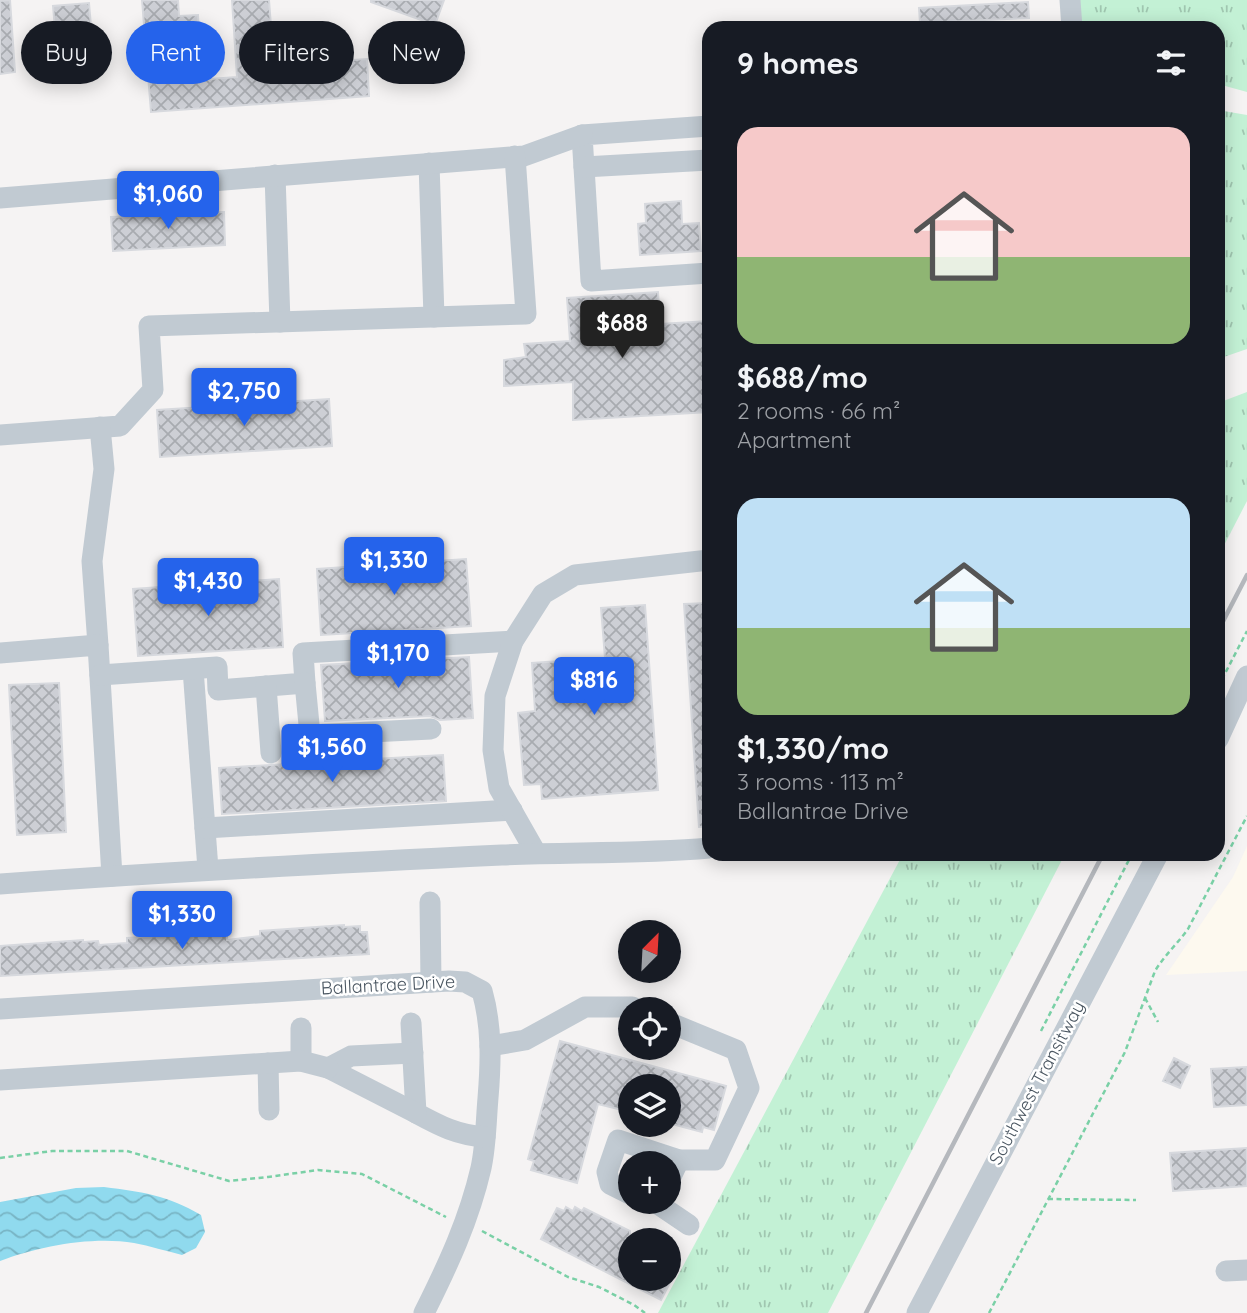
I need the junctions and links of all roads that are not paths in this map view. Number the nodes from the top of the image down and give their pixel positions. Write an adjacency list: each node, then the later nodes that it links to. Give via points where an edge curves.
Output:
1 (1070, 0): 2 (street)
2 (1072, 21)
3 (702, 126): 4 (street)
4 (582, 135): 5 (street); 8 (street)
5 (515, 156): 7 (street); 12 (street, via 526,314)
6 (702, 160): 8 (street)
7 (429, 163): 9 (street); 12 (street)
8 (584, 167): 11 (street, via 591,281)
9 (275, 175): 10 (street); 13 (street)
10 (0, 198)
11 (702, 273)
12 (434, 317): 13 (street)
13 (280, 322): 14 (street, via 149,326 153,390 120,426)
14 (100, 428): 15 (street); 18 (street, via 104,469 92,561)
15 (0, 435)
16 (702, 561): 17 (street, via 575,575 543,594)
17 (513, 641): 23 (street, via 303,653); 28 (street, via 495,696 493,750 499,788)
18 (98, 645): 19 (street); 21 (street)
19 (0, 653)
20 (192, 669): 21 (street); 24 (street, via 217,667 218,690); 29 (street)
21 (100, 675): 34 (street)
22 (1247, 676): 25 (street)
23 (305, 682): 24 (street); 26 (street, via 310,735)
24 (266, 686): 27 (street)
25 (1225, 724)
26 (431, 729)
27 (271, 753)
28 (512, 810): 29 (street); 31 (street)
29 (205, 828): 33 (street)
30 (702, 849): 31 (street)
31 (536, 853): 33 (street)
32 (1154, 861): 58 (street, Southwest Transitway)
33 (208, 869): 34 (street)
34 (112, 876): 35 (street)
35 (0, 884)
36 (430, 902): 37 (street)
37 (431, 982): 39 (street, Ballantrae Drive); 43 (street, Ballantrae Drive, via 465,982 482,991 489,1015)
38 (618, 1007): 43 (street, via 585,1007 525,1040)
39 (0, 1009)
40 (411, 1023): 44 (street)
41 (681, 1027): 53 (street, via 736,1050 749,1088 715,1160)
42 (301, 1028): 45 (street)
43 (489, 1046): 51 (street, Ballantrae Drive)
44 (413, 1053): 47 (street, via 351,1056); 50 (street)
45 (301, 1061): 46 (street); 47 (street)
46 (268, 1063): 48 (street); 49 (street)
47 (328, 1068): 50 (street)
48 (0, 1080)
49 (269, 1110)
50 (416, 1113): 51 (street, via 465,1136)
51 (485, 1137): 57 (street, Ballantrae Drive, via 481,1166 451,1260)
52 (652, 1151): 54 (street, via 618,1140 607,1172 610,1184)
53 (681, 1160)
54 (618, 1188)
55 (673, 1214): 56 (street)
56 (689, 1225)
57 (424, 1313)
58 (917, 1313)

